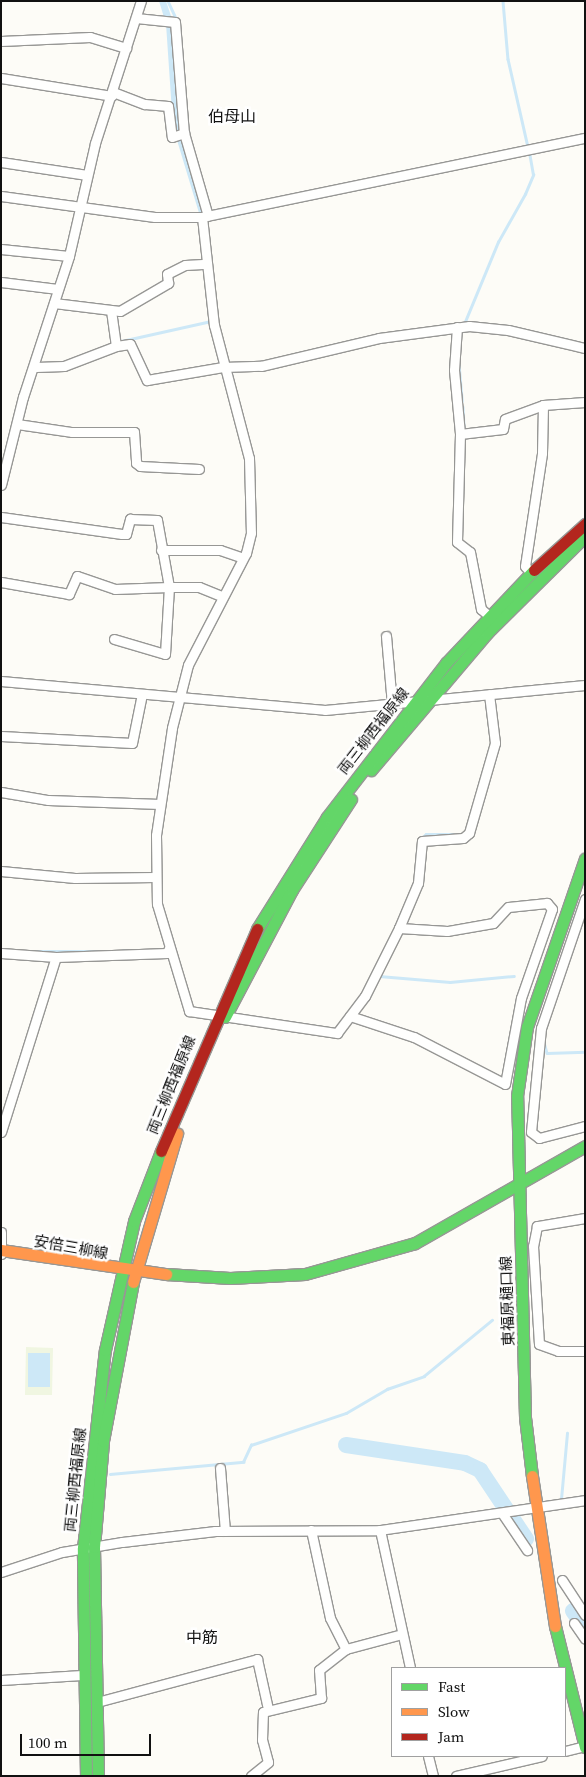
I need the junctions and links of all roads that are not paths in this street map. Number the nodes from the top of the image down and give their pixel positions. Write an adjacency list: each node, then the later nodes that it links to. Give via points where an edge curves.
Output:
1 (140, 1): 2 (street)
2 (136, 18): 4 (street); 7 (street, via 175,22)
3 (1, 41): 4 (street, via 90,37)
4 (126, 48): 6 (street)
5 (1, 78): 6 (street)
6 (113, 94): 7 (street, via 145,104 168,106); 10 (street)
7 (180, 134): 13 (street)
8 (585, 138): 13 (street)
9 (1, 162): 10 (street)
10 (88, 175): 12 (street)
11 (1, 196): 12 (street)
12 (81, 208): 13 (street, via 155,217); 15 (street)
13 (205, 217): 16 (street)
14 (1, 249): 15 (street)
15 (69, 256): 18 (street)
16 (207, 264): 20 (street, via 185,265 167,274 168,283 130,308); 25 (street)
17 (1, 282): 18 (street)
18 (58, 289): 19 (street)
19 (54, 303): 20 (street); 24 (street)
20 (111, 310): 22 (street)
21 (458, 327): 23 (street, via 508,330); 25 (street, via 379,338 261,366); 29 (street, via 454,370)
22 (116, 346): 24 (street, via 64,366); 25 (street, via 130,344 147,380)
23 (585, 348)
24 (36, 367): 28 (street)
25 (223, 367): 36 (street, via 250,458 251,533)
26 (585, 402): 27 (street)
27 (543, 406): 29 (street, via 505,419 503,429); 37 (street, via 542,453 525,566)
28 (17, 424): 30 (street, via 72,432 134,432 136,463 140,466); 31 (street)
29 (460, 434): 41 (street, via 460,543 470,552 482,609)
30 (199, 469)
31 (1, 485)
32 (1, 517): 35 (street, via 122,534 126,534 130,520 157,520)
33 (585, 524): 37 (main road, 両三柳西福原線)
34 (585, 536): 49 (main road, 両三柳西福原線, via 499,620)
35 (161, 550): 36 (street, via 220,550); 39 (street)
36 (243, 558): 40 (street)
37 (531, 573): 41 (main road, 両三柳西福原線)
38 (1, 582): 39 (street, via 69,594 77,576 115,589)
39 (169, 587): 40 (street, via 199,586); 43 (street, via 164,654)
40 (221, 596): 48 (street, via 198,641)
41 (489, 616): 50 (main road, 両三柳西福原線)
42 (386, 636): 51 (street)
43 (114, 639)
44 (1, 681): 46 (street)
45 (585, 685): 47 (street)
46 (142, 694): 48 (street); 52 (street, via 132,743)
47 (490, 694): 49 (street); 59 (street, via 495,743 469,833 463,838 422,841 418,883)
48 (178, 696): 51 (street, via 315,709); 54 (street)
49 (427, 700): 50 (street); 66 (main road, 両三柳西福原線, via 345,806 292,890)
50 (414, 702): 51 (street); 66 (main road, 両三柳西福原線, via 327,817 256,930)
51 (392, 704)
52 (1, 736)
53 (1, 792): 54 (street, via 48,800)
54 (160, 804): 57 (street)
55 (585, 859): 64 (main road, 東福原樋口線)
56 (1, 871): 57 (street, via 75,878)
57 (155, 877): 60 (street)
58 (585, 899): 65 (street)
59 (399, 928): 63 (street, via 447,931 492,923 508,906 546,903 552,909); 67 (street)
60 (169, 948): 62 (street, via 167,953); 66 (street, via 189,1011)
61 (1, 953): 62 (street)
62 (56, 957): 69 (street)
63 (521, 998): 64 (street); 67 (street, via 504,1084 414,1037)
64 (534, 1002): 65 (street); 71 (main road, 東福原樋口線, via 517,1096)
65 (547, 1006): 68 (street, via 533,1076 531,1132 539,1138)
66 (221, 1015): 67 (street, via 337,1033); 75 (main road, 両三柳西福原線, via 134,1221); 76 (main road, 両三柳西福原線, via 174,1139)
67 (350, 1016)
68 (585, 1126)
69 (1, 1132)
70 (585, 1146): 71 (main road, 安倍三柳線)
71 (518, 1187): 76 (main road, 安倍三柳線, via 415,1243 335,1268 263,1278); 78 (main road, 東福原樋口線)
72 (585, 1218): 77 (street, via 534,1228)
73 (1, 1232): 74 (street)
74 (2, 1251): 75 (main road, 安倍三柳線)
75 (121, 1270): 76 (main road, 安倍三柳線); 87 (main road, 両三柳西福原線, via 103,1369)
76 (135, 1272): 87 (main road, 両三柳西福原線, via 103,1441)
77 (538, 1315): 78 (street); 79 (street, via 542,1347)
78 (522, 1317): 82 (main road, 東福原樋口線, via 525,1417)
79 (585, 1350)
80 (220, 1468): 86 (street)
81 (585, 1500): 82 (street)
82 (535, 1509): 83 (street); 97 (main road, 東福原樋口線)
83 (503, 1513): 85 (street); 88 (street)
84 (311, 1530): 85 (street); 86 (street); 95 (street, via 330,1618)
85 (380, 1530): 93 (street)
86 (226, 1531): 87 (street)
87 (88, 1548): 89 (street); 99 (main road, 両三柳西福原線); 101 (main road, 両三柳西福原線)
88 (527, 1550)
89 (1, 1572)
90 (562, 1580): 91 (street)
91 (585, 1615)
92 (574, 1623): 94 (street)
93 (402, 1634): 95 (street); 96 (street)
94 (585, 1639)
95 (346, 1649): 102 (street, via 319,1670 321,1698)
96 (410, 1667)
97 (565, 1667)
98 (566, 1671): 103 (main road, 東福原樋口線)
99 (82, 1676): 100 (street); 107 (main road, 両三柳西福原線)
100 (1, 1680)
101 (97, 1702): 102 (street, via 257,1659); 108 (main road, 両三柳西福原線)
102 (268, 1709): 109 (street, via 263,1712 262,1740 268,1762)
103 (585, 1746): 104 (street)
104 (566, 1750)
105 (428, 1757): 110 (street)
106 (538, 1757): 111 (street)
107 (86, 1776)
108 (98, 1776)
109 (251, 1776)
110 (432, 1776)
111 (456, 1776)

